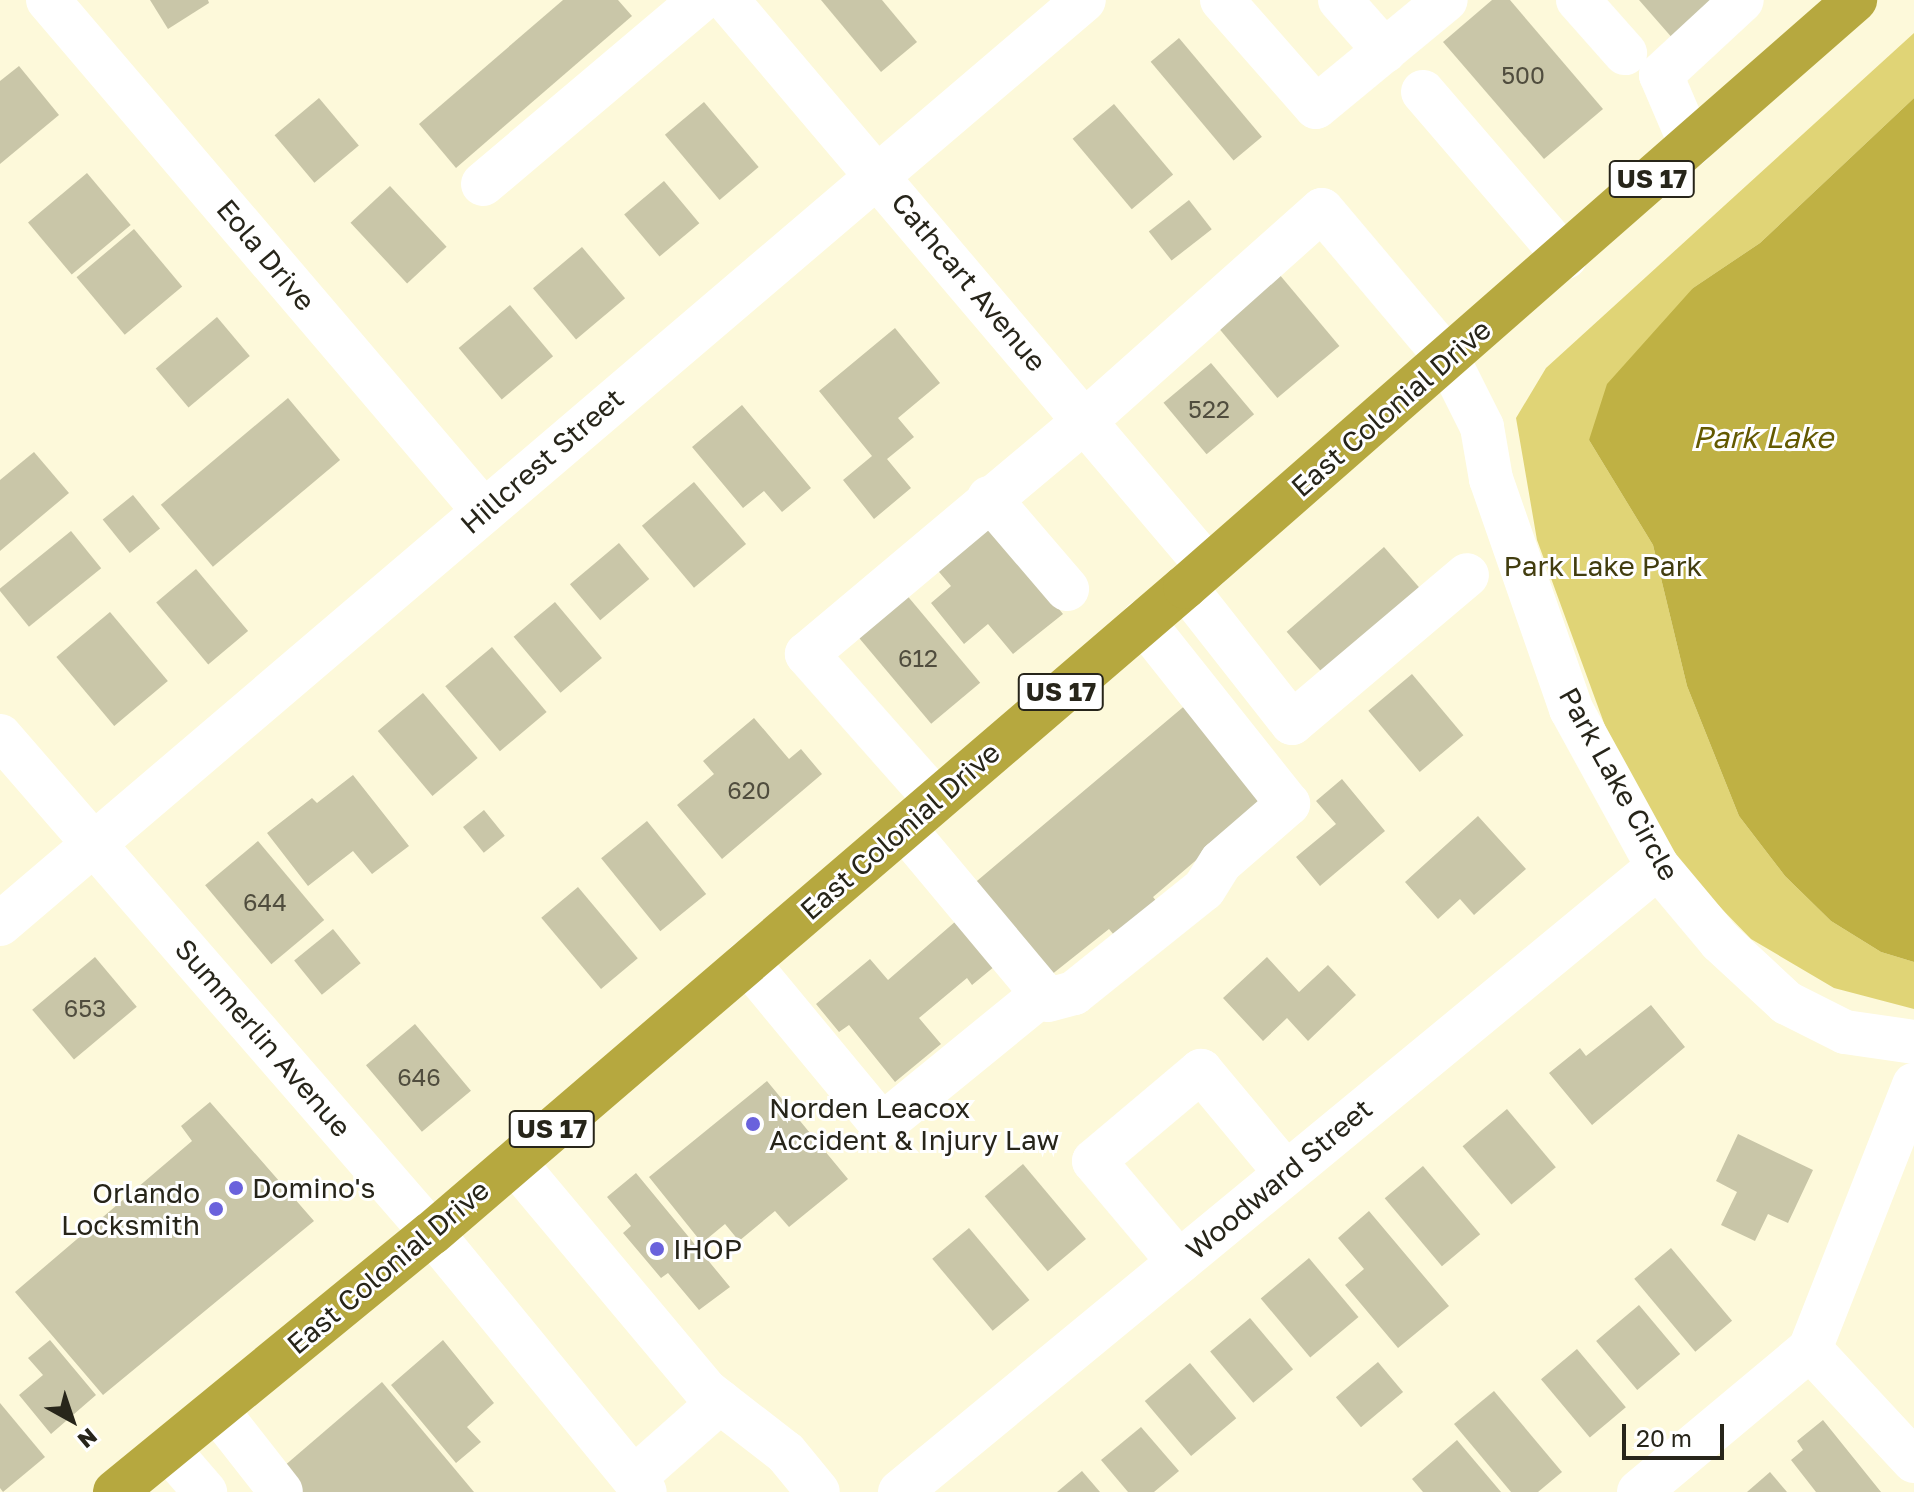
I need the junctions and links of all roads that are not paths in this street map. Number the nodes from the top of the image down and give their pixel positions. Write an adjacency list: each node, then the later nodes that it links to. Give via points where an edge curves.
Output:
1 (48, 0): 21 (street, Eola Drive)
2 (701, 0): 16 (street)
3 (727, 0): 15 (street, Cathcart Avenue)
4 (1084, 0): 15 (street, Hillcrest Street)
5 (1222, 0): 11 (street, via 1316,107)
6 (1340, 0): 11 (street)
7 (1446, 0): 11 (street)
8 (1578, 0): 12 (street)
9 (1742, 0): 14 (street, via 1682,50 1661,75)
10 (1855, 0): 14 (highway, East Colonial Drive / US 17)
11 (1385, 51)
12 (1625, 53)
13 (1423, 92): 17 (street)
14 (1691, 145): 17 (highway, East Colonial Drive / US 17)
15 (877, 174): 19 (street, Cathcart Avenue); 21 (street, Hillcrest Street)
16 (483, 184)
17 (1565, 257): 18 (highway, East Colonial Drive / US 17)
18 (1448, 359): 19 (street, Park Lake Circle, via 1322,210); 23 (highway, East Colonial Drive / US 17); 29 (street, Park Lake Circle, via 1482,427 1491,479 1571,709)
19 (1085, 421): 20 (street); 23 (street, Cathcart Avenue)
20 (989, 498): 24 (street); 27 (street, via 807,654)
21 (484, 511): 28 (street, Hillcrest Street)
22 (1467, 575): 23 (street, Cathcart Avenue, via 1292,723)
23 (1196, 577): 25 (highway, East Colonial Drive / US 17)
24 (1067, 589)
25 (1143, 622): 27 (highway, East Colonial Drive / US 17); 32 (street, via 1288,804 1221,862 1204,889 1074,993 1060,1000)
26 (0, 736): 28 (street, Summerlin Avenue)
27 (920, 814): 31 (highway, East Colonial Drive / US 17); 32 (street)
28 (95, 844): 30 (street, Hillcrest Street); 37 (street, Summerlin Avenue)
29 (1658, 867): 33 (street, Park Lake Circle, via 1720,941 1787,1003 1845,1032); 36 (street, Woodward Street)
30 (0, 924)
31 (747, 962): 32 (street, via 882,1125); 35 (highway, East Colonial Drive / US 17)
32 (1040, 996)
33 (1914, 1042)
34 (1914, 1085): 39 (street)
35 (514, 1162): 37 (highway, East Colonial Drive / US 17); 40 (street)
36 (1286, 1173): 38 (street, Woodward Street); 38 (street, via 1201,1071 1094,1161)
37 (432, 1233): 41 (highway, East Colonial Drive / US 17); 44 (street, Summerlin Avenue)
38 (1179, 1262): 49 (street, Woodward Street)
39 (1810, 1349): 43 (street); 50 (street)
40 (720, 1402): 44 (street); 48 (street, via 786,1453)
41 (216, 1409): 42 (highway, East Colonial Drive / US 17); 47 (street)
42 (168, 1449): 45 (highway, East Colonial Drive / US 17); 46 (street)
43 (1914, 1461)
44 (639, 1485)
45 (117, 1492)
46 (205, 1492)
47 (281, 1492)
48 (818, 1492)
49 (900, 1492)
50 (1639, 1492)

